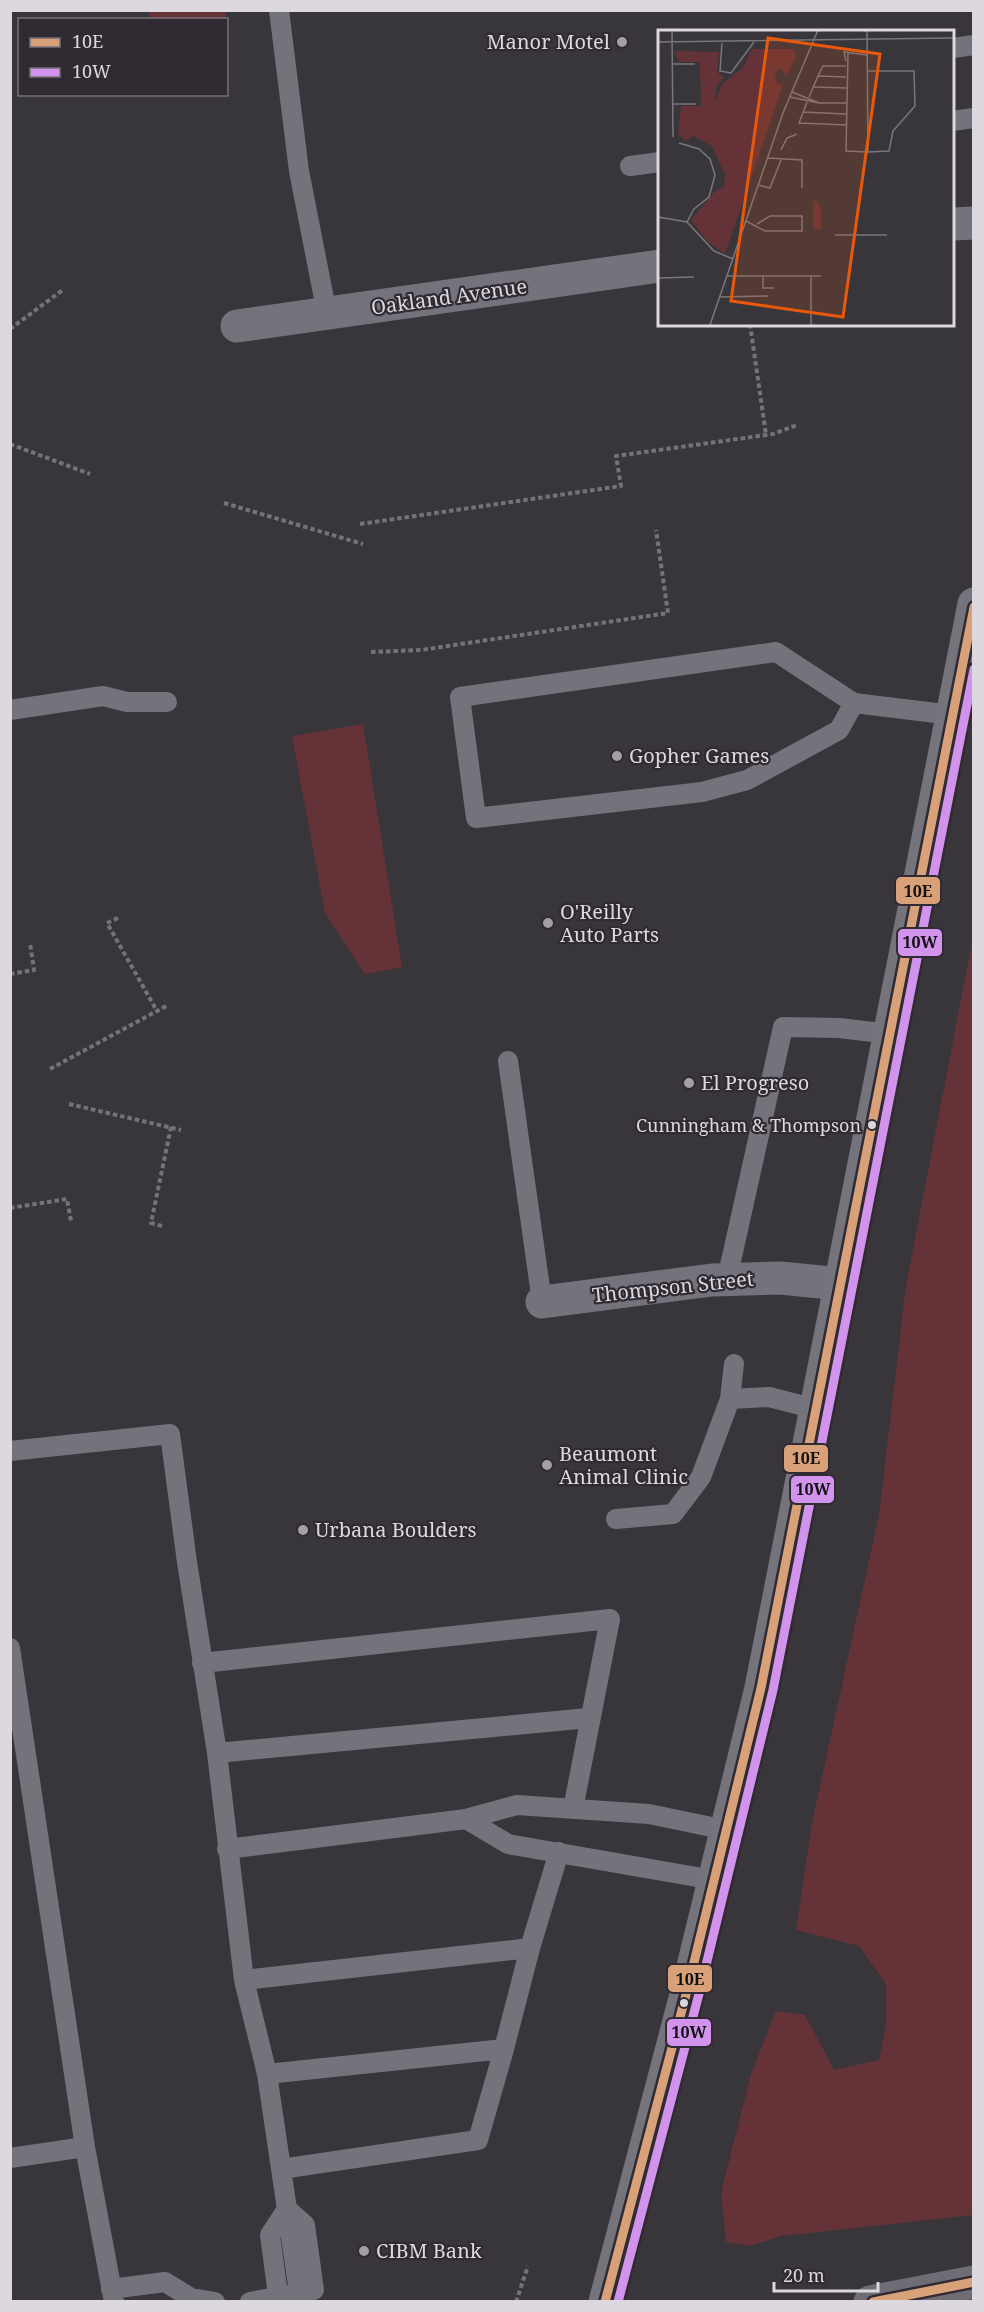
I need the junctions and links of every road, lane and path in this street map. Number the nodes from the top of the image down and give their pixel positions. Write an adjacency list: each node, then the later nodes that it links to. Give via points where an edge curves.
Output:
1 (279, 10): 12 (lane, via 299,171)
2 (974, 45): 3 (lane)
3 (954, 48)
4 (974, 118): 5 (lane)
5 (954, 121)
6 (658, 162): 7 (lane)
7 (630, 166)
8 (974, 223): 9 (street)
9 (954, 225)
10 (658, 266): 12 (street, Oakland Avenue)
11 (64, 289): 15 (path)
12 (327, 314): 13 (street, Oakland Avenue)
13 (237, 326)
14 (750, 326): 17 (path)
15 (10, 329)
16 (797, 425): 17 (path)
17 (766, 435): 21 (path, via 616,456 621,486)
18 (10, 444): 19 (path)
19 (90, 474)
20 (224, 503): 23 (path)
21 (360, 524)
22 (656, 530): 25 (path, via 668,613 421,650)
23 (363, 544)
24 (974, 604): 29 (main road)
25 (370, 652)
26 (166, 702): 28 (lane, via 127,702 103,696)
27 (854, 703): 27 (lane, via 776,652 460,697 476,819 702,792 747,780 839,730); 29 (lane)
28 (10, 710)
29 (952, 715): 35 (main road)
30 (118, 918): 34 (path, via 106,923)
31 (30, 943): 32 (path, via 34,970)
32 (10, 974)
33 (168, 1005): 34 (path)
34 (157, 1011): 37 (path)
35 (890, 1034): 44 (lane, via 783,1027); 45 (main road)
36 (508, 1061): 46 (lane)
37 (50, 1069)
38 (69, 1104): 39 (path)
39 (171, 1127): 40 (path); 43 (path, via 151,1223)
40 (182, 1130)
41 (10, 1208): 42 (path, via 67,1199)
42 (71, 1221)
43 (162, 1226)
44 (727, 1279): 45 (street, Thompson Street, via 780,1278); 46 (street, Thompson Street)
45 (841, 1284): 49 (main road)
46 (542, 1302)
47 (734, 1364): 48 (lane)
48 (730, 1400): 49 (lane, via 769,1397); 51 (lane, via 701,1477 673,1514)
49 (816, 1409): 58 (main road, via 761,1688)
50 (10, 1451): 53 (lane, via 170,1434)
51 (616, 1519)
52 (10, 1648): 66 (lane)
53 (202, 1663): 54 (lane, via 610,1619); 55 (lane)
54 (589, 1718): 55 (lane); 56 (lane)
55 (217, 1753): 59 (lane)
56 (573, 1809): 57 (lane, via 517,1805); 58 (lane, via 649,1814)
57 (466, 1819): 59 (lane); 60 (lane, via 508,1844)
58 (726, 1830): 61 (main road)
59 (227, 1849): 63 (lane)
60 (559, 1852): 61 (lane); 62 (lane)
61 (714, 1880): 77 (main road)
62 (530, 1947): 63 (lane); 64 (lane)
63 (244, 1980): 65 (lane)
64 (504, 2049): 65 (lane); 68 (lane, via 478,2140)
65 (267, 2074): 68 (lane)
66 (85, 2147): 67 (lane); 72 (lane)
67 (10, 2158)
68 (281, 2169): 69 (lane)
69 (287, 2209): 73 (lane, via 270,2235); 73 (lane, via 299,2292)
70 (528, 2266): 76 (path)
71 (974, 2282): 78 (street)
72 (112, 2295): 74 (lane, via 165,2282 191,2298)
73 (278, 2295): 75 (lane)
74 (215, 2301)
75 (250, 2301)
76 (516, 2301)
77 (604, 2301)
78 (870, 2301)

